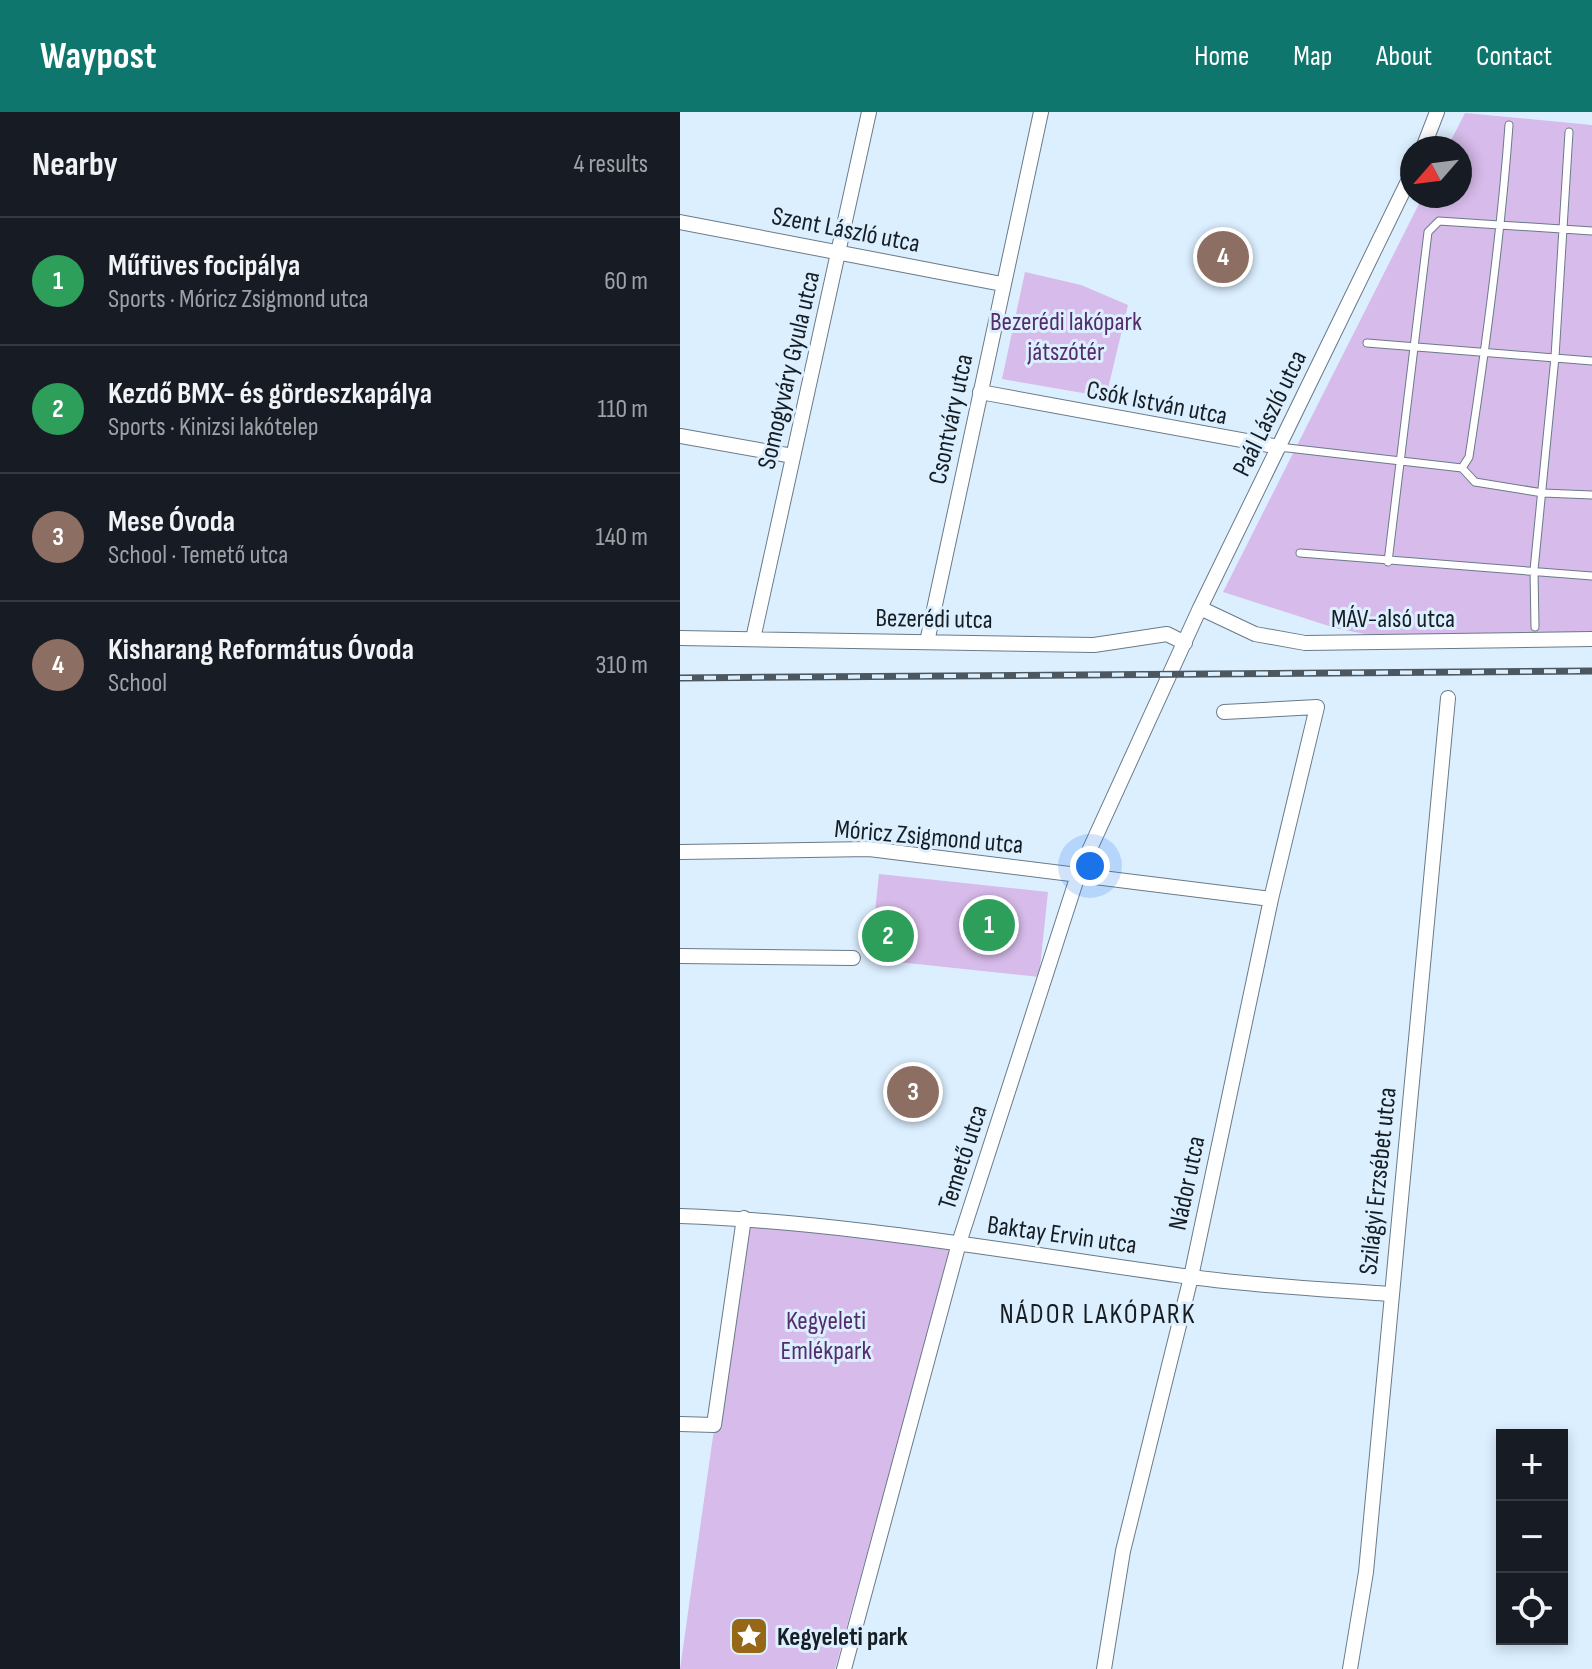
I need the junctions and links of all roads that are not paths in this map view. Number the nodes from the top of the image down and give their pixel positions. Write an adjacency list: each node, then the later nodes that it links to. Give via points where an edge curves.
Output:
1 (869, 112): 12 (street, Somogyváry Gyula utca)
2 (1041, 112): 13 (street, Csontváry utca)
3 (1437, 112): 6 (street)
4 (1509, 125): 9 (lane)
5 (1569, 132): 10 (lane)
6 (1428, 136)
7 (1400, 198): 21 (street, Paál László utca)
8 (680, 222): 12 (street, Szent László utca)
9 (1502, 226): 10 (lane); 15 (lane, via 1439,221 1428,232); 16 (lane)
10 (1563, 229): 11 (lane); 17 (lane)
11 (1592, 231)
12 (839, 252): 13 (street, Szent László utca); 22 (street, Somogyváry Gyula utca)
13 (1002, 284): 19 (street, Csontváry utca)
14 (1367, 343): 15 (lane)
15 (1412, 348): 16 (lane); 23 (lane)
16 (1485, 353): 17 (lane); 24 (lane, via 1469,457)
17 (1555, 357): 18 (lane); 25 (lane)
18 (1592, 361)
19 (980, 392): 21 (street, Csók István utca); 36 (street, Csontváry utca)
20 (680, 436): 22 (street)
21 (1279, 447): 23 (lane); 31 (street, Paál László utca)
22 (793, 456): 34 (street, Somogyváry Gyula utca)
23 (1398, 463): 24 (lane); 28 (lane)
24 (1462, 468): 25 (lane, via 1475,482)
25 (1543, 493): 26 (lane); 29 (lane)
26 (1592, 495)
27 (1300, 553): 28 (lane)
28 (1388, 562): 29 (lane)
29 (1534, 570): 30 (lane); 32 (lane)
30 (1592, 576)
31 (1200, 608): 35 (street, MÁV-alsó utca, via 1255,634 1305,643); 37 (street, Paál László utca)
32 (1535, 627)
33 (680, 638): 34 (street, Bezerédi utca)
34 (753, 639): 36 (street, Bezerédi utca)
35 (1592, 639)
36 (927, 642): 37 (street, Bezerédi utca, via 1094,645 1167,634)
37 (1185, 643): 38 (street, Paál László utca)
38 (1171, 675): 42 (street, Temető utca)
39 (1448, 698): 50 (street, Szilágyi Erzsébet utca)
40 (1224, 712): 43 (street, Nádor utca, via 1317,707)
41 (680, 852): 42 (street, Móricz Zsigmond utca, via 869,849)
42 (1078, 875): 43 (street, Móricz Zsigmond utca); 48 (street, Temető utca)
43 (1271, 899): 49 (street, Nádor utca)
44 (680, 956): 45 (street)
45 (853, 958)
46 (680, 1216): 47 (street, Baktay Ervin utca)
47 (744, 1218): 48 (street, Baktay Ervin utca); 51 (street, via 714,1425)
48 (959, 1243): 49 (street, Baktay Ervin utca); 52 (street, Temető utca)
49 (1191, 1277): 50 (street, Baktay Ervin utca); 53 (street, Nádor utca, via 1123,1551)
50 (1390, 1294): 54 (street, Szilágyi Erzsébet utca, via 1366,1572)
51 (680, 1424)
52 (844, 1669)
53 (1104, 1669)
54 (1350, 1669)

